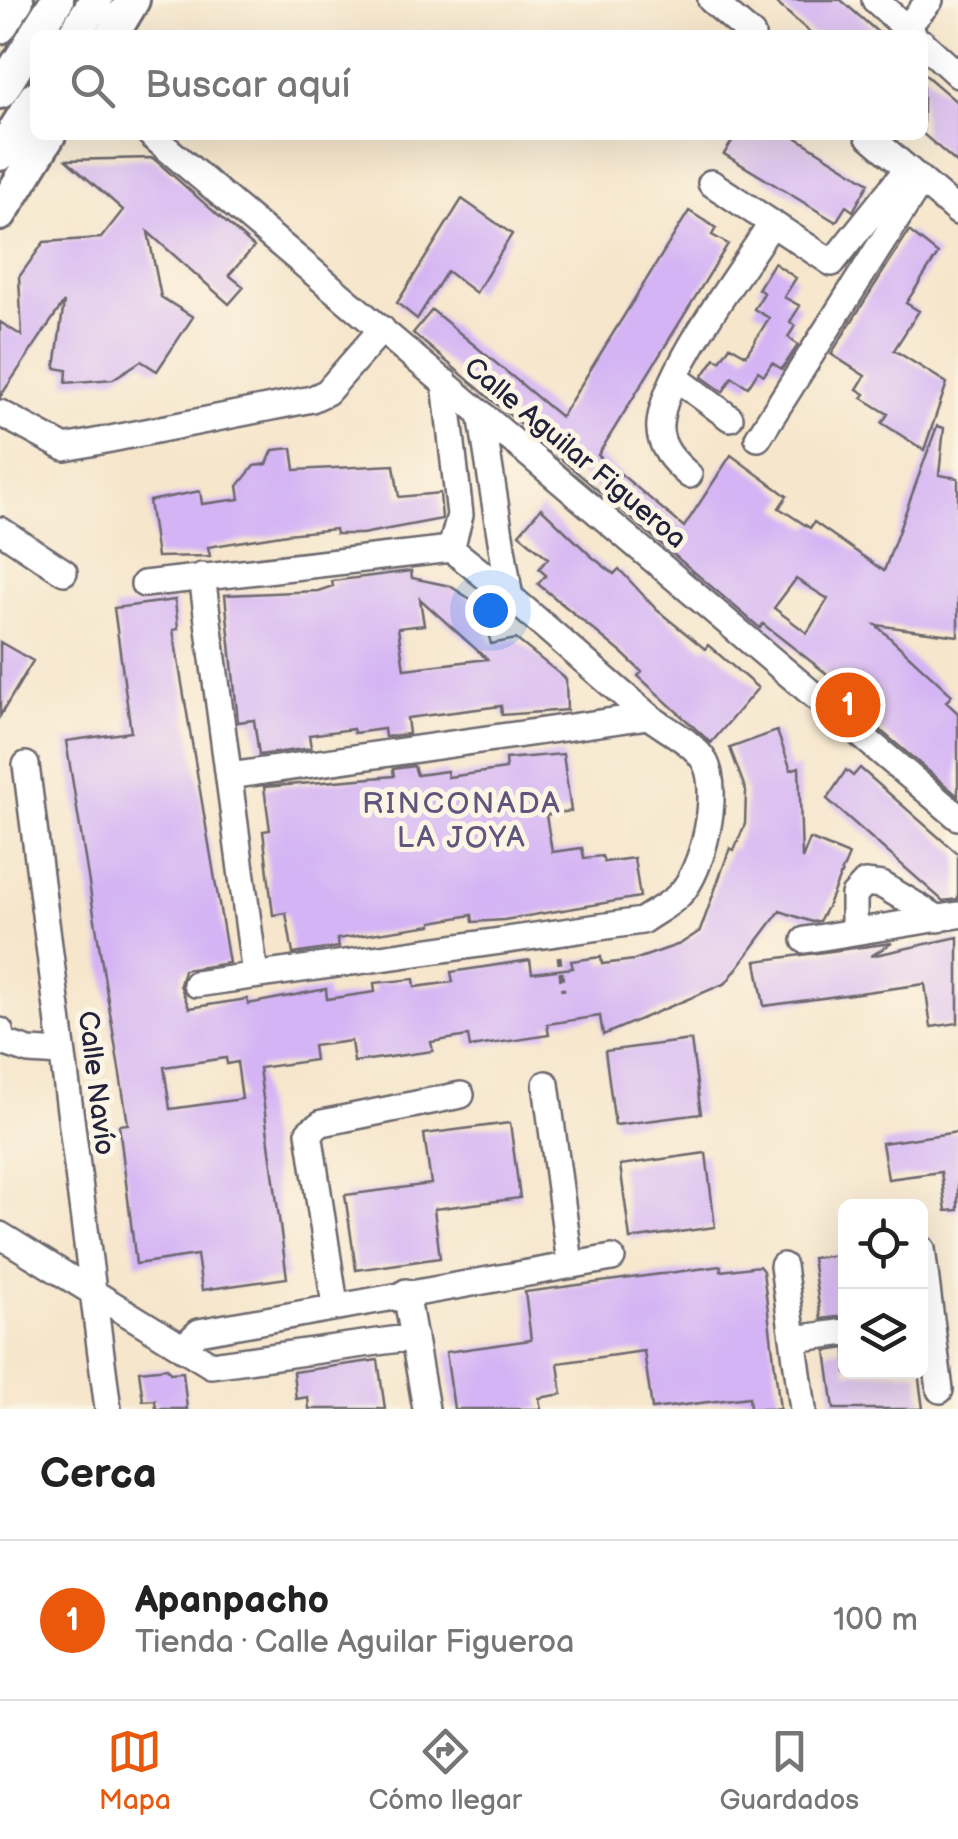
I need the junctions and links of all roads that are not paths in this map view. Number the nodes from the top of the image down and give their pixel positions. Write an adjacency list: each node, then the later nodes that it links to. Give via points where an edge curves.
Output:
1 (17, 0): 8 (main road)
2 (57, 0): 9 (main road)
3 (96, 0): 10 (main road)
4 (133, 0): 11 (main road)
5 (711, 0): 12 (street)
6 (874, 0): 13 (street)
7 (930, 0): 14 (street)
8 (0, 26)
9 (38, 30)
10 (77, 30)
11 (115, 30)
12 (746, 30)
13 (908, 30)
14 (916, 30)
15 (30, 43): 18 (main road)
16 (928, 48): 17 (street)
17 (958, 75)
18 (0, 92)
19 (30, 106): 23 (main road)
20 (49, 140): 27 (main road)
21 (158, 140): 29 (street, Calle Aguilar Figueroa)
22 (874, 140): 24 (street)
23 (0, 154)
24 (914, 175): 26 (street); 28 (street, via 832,262); 35 (street)
25 (711, 183): 28 (street)
26 (958, 212)
27 (0, 214)
28 (772, 223): 30 (street)
29 (382, 329): 31 (street, Calle Aguilar Figueroa); 32 (street, via 327,392 312,399 66,448)
30 (675, 376): 34 (street); 36 (street, via 660,425 669,458)
31 (445, 382): 33 (street, Calle Aguilar Figueroa); 38 (street, via 460,515)
32 (0, 413)
33 (482, 413): 42 (street); 46 (street, Calle Aguilar Figueroa)
34 (730, 418)
35 (758, 438)
36 (689, 474)
37 (0, 530): 39 (street)
38 (451, 550): 40 (street); 42 (street)
39 (64, 572)
40 (202, 576): 41 (street); 45 (street)
41 (144, 584)
42 (509, 592): 43 (street)
43 (648, 716): 45 (street); 50 (street, via 706,764 710,807 695,870 681,894 642,921)
44 (26, 765): 53 (street, Calle Navío)
45 (229, 776): 50 (street)
46 (958, 817)
47 (948, 917): 48 (street); 48 (street, via 865,883 854,895)
48 (854, 932): 49 (street)
49 (805, 940)
50 (256, 976): 51 (street)
51 (196, 984)
52 (0, 1038): 53 (street, via 30,1051)
53 (62, 1053): 60 (street, Calle Navío)
54 (546, 1084): 58 (street)
55 (461, 1096): 62 (street, via 309,1132)
56 (0, 1236): 60 (street)
57 (612, 1258): 58 (street)
58 (570, 1264): 61 (street)
59 (783, 1266): 68 (street)
60 (92, 1292): 69 (street); 71 (street, Calle Navío)
61 (406, 1292): 62 (street); 67 (street)
62 (335, 1305): 69 (street, via 199,1332)
63 (958, 1317): 64 (street)
64 (928, 1321)
65 (928, 1331): 70 (street)
66 (838, 1333): 68 (street)
67 (414, 1337): 69 (street, via 211,1365); 72 (street)
68 (794, 1339): 73 (street)
69 (182, 1348)
70 (940, 1390)
71 (108, 1409)
72 (426, 1409)
73 (802, 1409)

